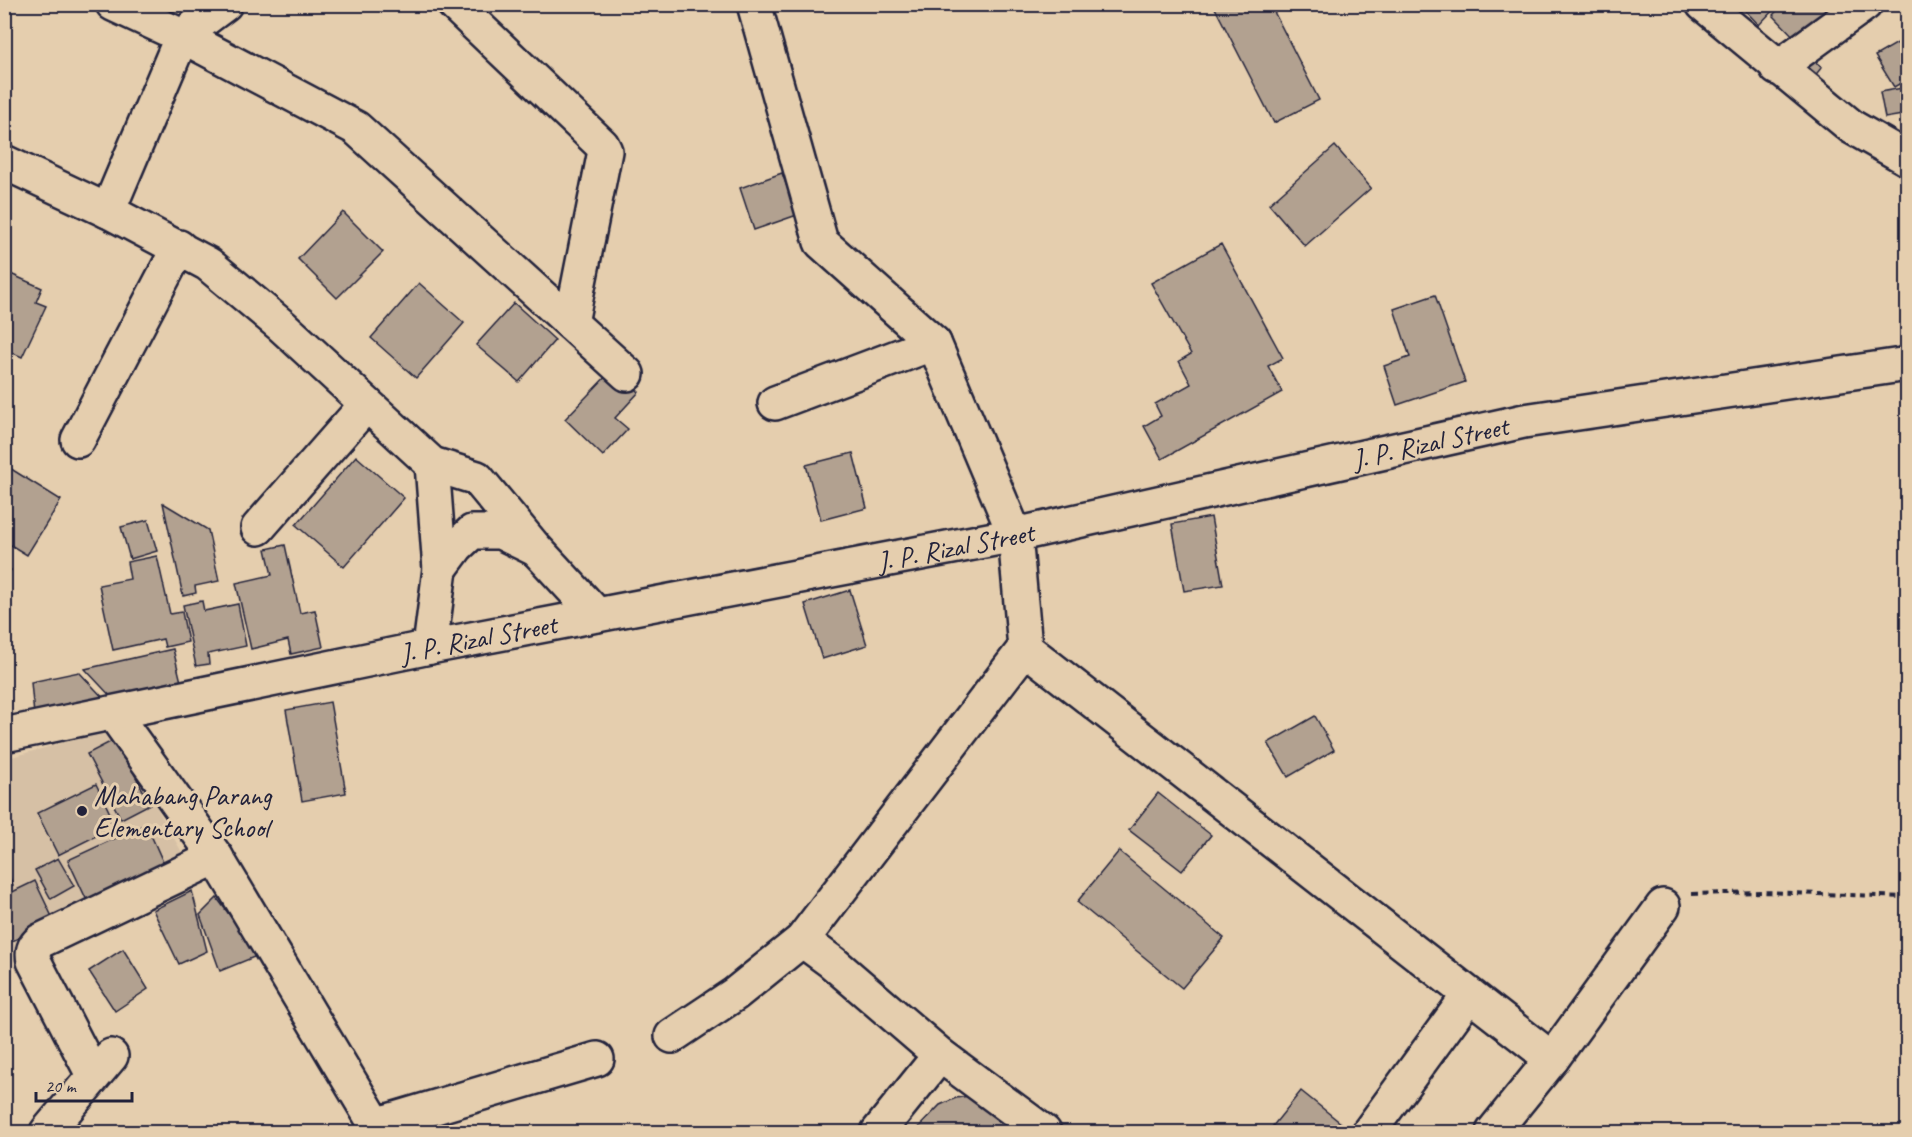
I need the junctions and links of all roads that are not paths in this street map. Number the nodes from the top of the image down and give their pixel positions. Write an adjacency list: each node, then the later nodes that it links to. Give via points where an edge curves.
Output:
1 (113, 4): 7 (street)
2 (225, 4): 7 (street)
3 (454, 4): 13 (street, via 605,151)
4 (754, 4): 14 (street, via 821,242)
5 (1702, 4): 8 (street)
6 (1865, 4): 8 (street)
7 (182, 36): 11 (street); 13 (street, via 356,128)
8 (1777, 68): 9 (street, via 1852,127)
9 (1908, 159)
10 (6, 168): 11 (street)
11 (108, 212): 12 (street)
12 (179, 247): 18 (street, via 208,264 282,326); 19 (street)
13 (571, 323): 16 (street)
14 (934, 344): 17 (street); 22 (street)
15 (1908, 364): 22 (street, J. P. Rizal Street, via 1524,421)
16 (627, 374)
17 (775, 403)
18 (366, 405): 20 (street); 21 (street)
19 (78, 440)
20 (432, 464): 23 (street, via 477,478); 24 (street)
21 (258, 528)
22 (1015, 535): 25 (street, J. P. Rizal Street); 27 (street)
23 (535, 549): 24 (street, via 500,532 472,532); 25 (street)
24 (440, 569): 26 (street)
25 (597, 615): 26 (street, J. P. Rizal Street)
26 (430, 647): 28 (street, J. P. Rizal Street)
27 (1025, 648): 32 (street); 33 (street)
28 (113, 713): 29 (street, J. P. Rizal Street); 30 (street)
29 (4, 735)
30 (216, 857): 36 (street, via 373,1120 385,1122); 38 (street, via 34,946 34,961 102,1065)
31 (1663, 906): 37 (street)
32 (802, 940): 34 (street, via 735,994); 35 (street)
33 (1469, 995): 37 (street); 41 (street)
34 (672, 1036)
35 (940, 1055): 39 (street); 40 (street)
36 (597, 1059)
37 (1552, 1059): 42 (street)
38 (47, 1132)
39 (878, 1132)
40 (1044, 1132)
41 (1370, 1132)
42 (1493, 1132)

